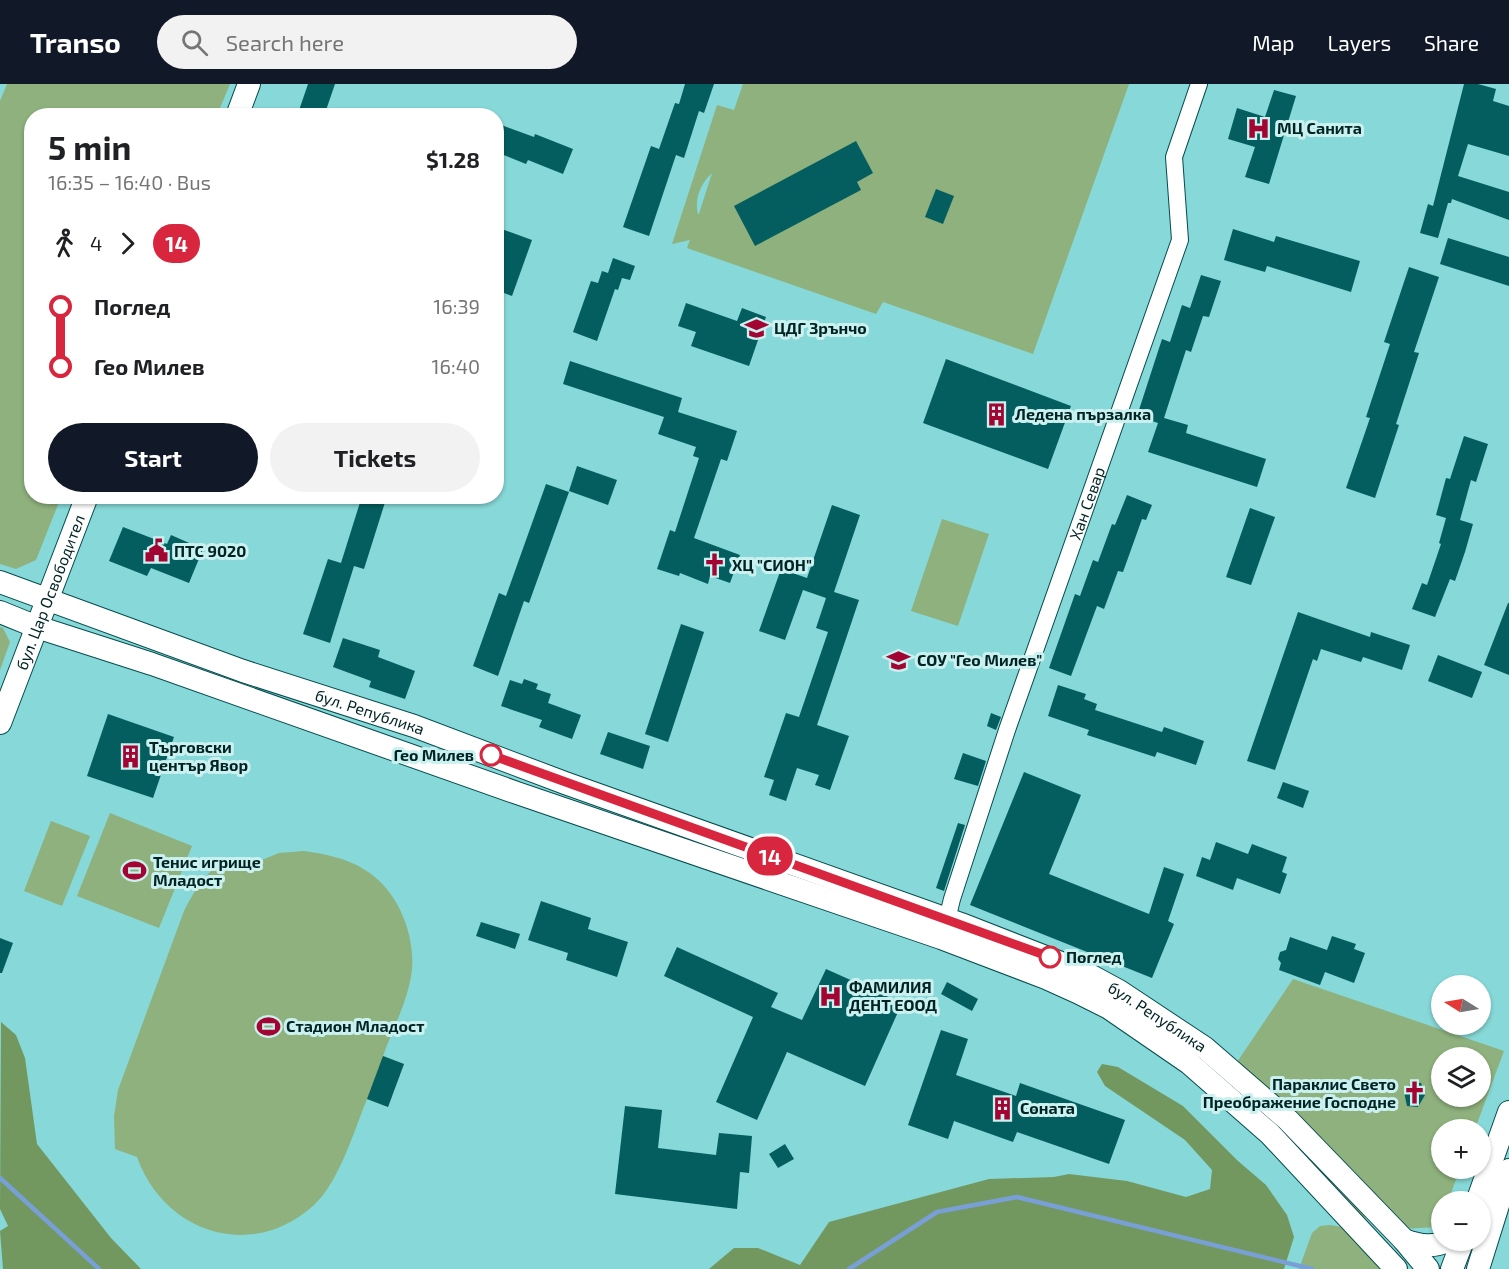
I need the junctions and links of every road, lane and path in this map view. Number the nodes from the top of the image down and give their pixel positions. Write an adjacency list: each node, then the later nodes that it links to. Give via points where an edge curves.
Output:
1 (249, 84): 3 (street)
2 (1199, 84): 10 (street, Хан Севар, via 1174,157 1180,240 1006,730)
3 (240, 108)
4 (84, 504): 6 (street, бул. Цар Освободител)
5 (0, 582): 6 (street, бул. Република)
6 (49, 601): 8 (street, бул. Цар Освободител); 10 (street, бул. Република, via 243,671 414,726)
7 (0, 612): 8 (street, бул. Република)
8 (37, 627): 9 (street, бул. Цар Освободител); 10 (street, бул. Република, via 517,793)
9 (0, 723)
10 (945, 929): 14 (street, бул. Република, via 1084,972 1205,1048 1288,1120); 17 (street, бул. Република, via 1109,1008 1189,1063 1270,1134)
11 (1509, 1112): 13 (street)
12 (1509, 1170): 20 (street)
13 (1481, 1191)
14 (1404, 1240): 15 (street); 18 (street, бул. Република)
15 (1431, 1246)
16 (1459, 1251): 19 (street)
17 (1396, 1269)
18 (1428, 1269)
19 (1452, 1269)
20 (1478, 1269)

